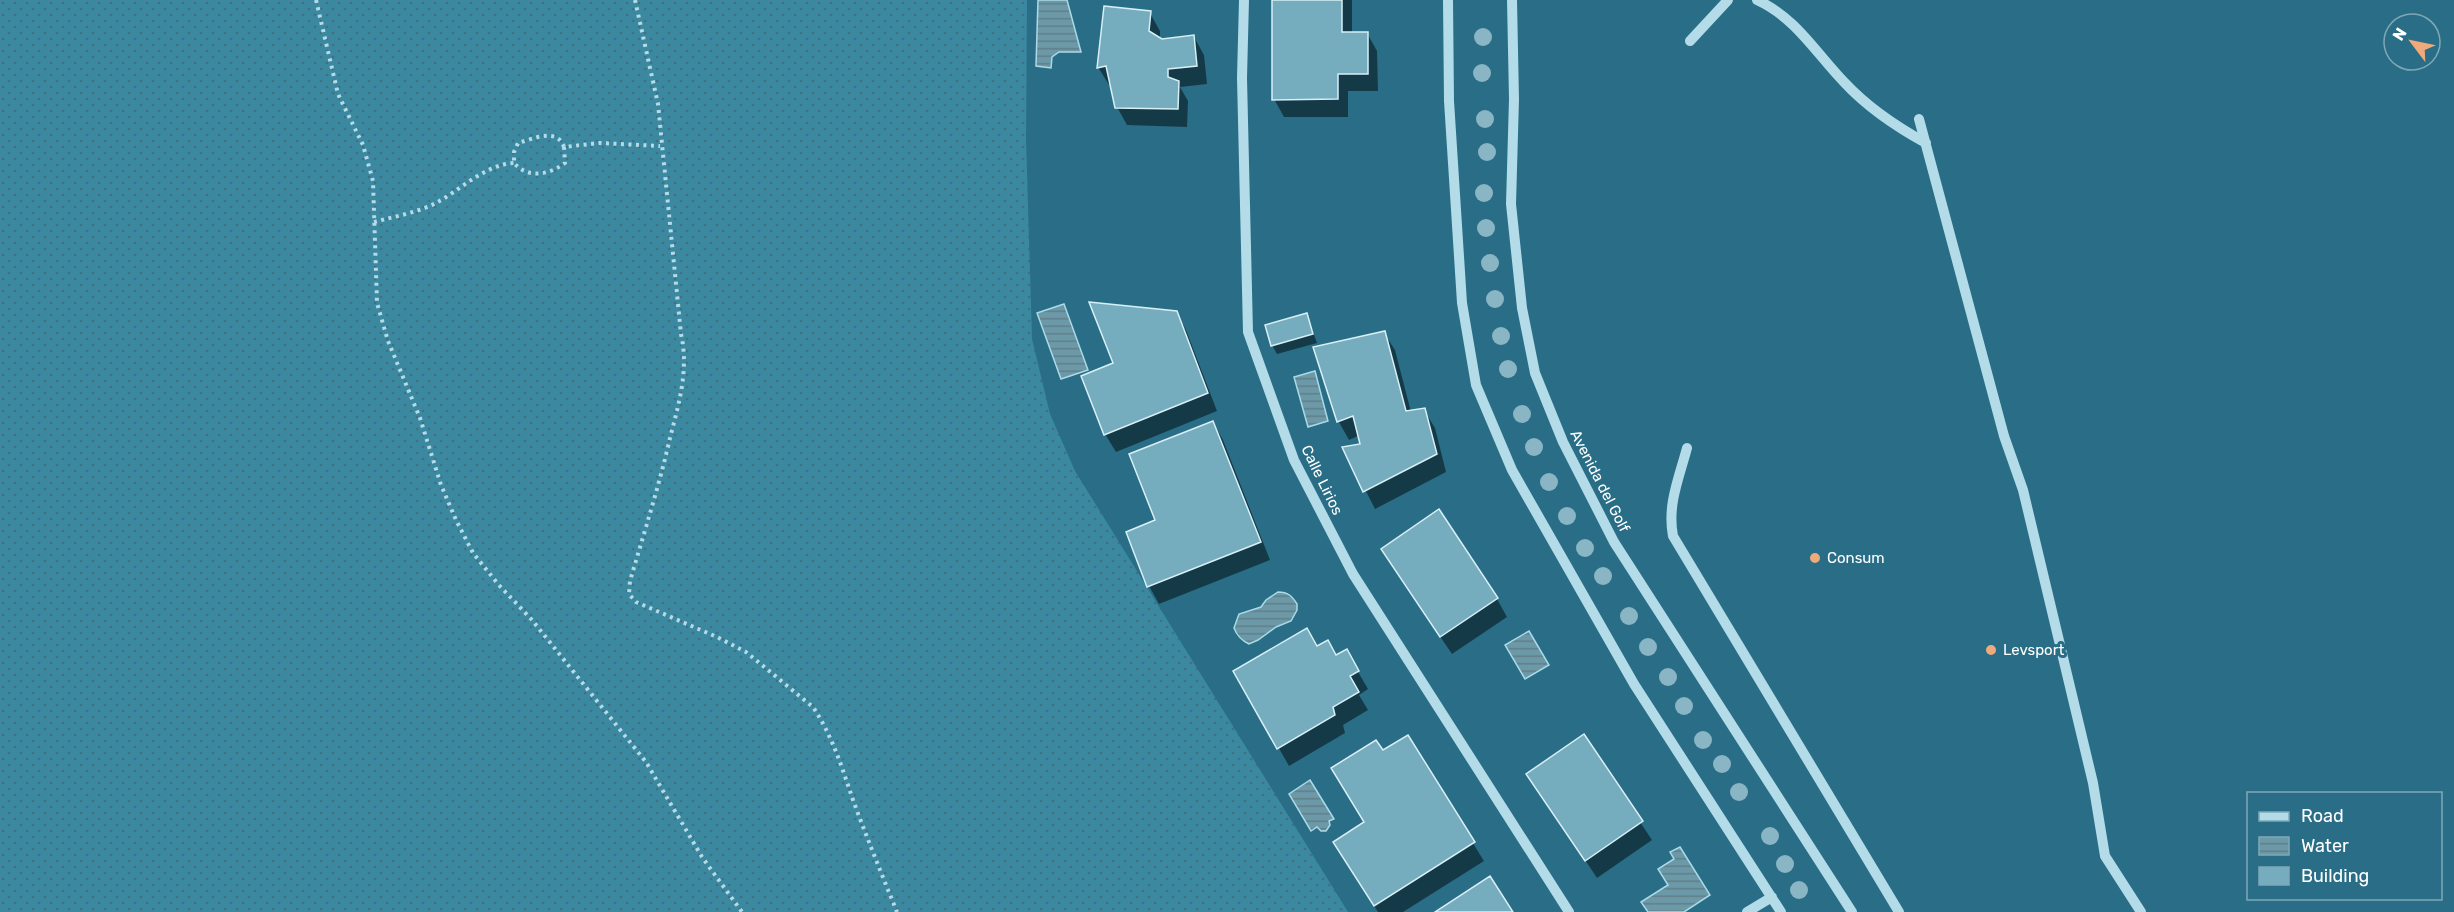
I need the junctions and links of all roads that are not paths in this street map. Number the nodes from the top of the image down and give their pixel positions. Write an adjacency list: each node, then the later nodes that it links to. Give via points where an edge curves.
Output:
1 (1244, 0): 11 (street, Calle Lirios, via 1248,332 1294,460 1353,574)
2 (1448, 0): 10 (street, via 1449,101 1462,303 1476,385 1512,470 1634,684)
3 (1512, 0): 14 (street, Avenida del Golf, via 1511,204 1522,308 1535,373 1563,442 1614,542)
4 (1728, 0): 6 (street)
5 (1757, 0): 8 (street, via 1776,8 1798,27 1843,81 1884,119)
6 (1690, 41)
7 (1919, 119): 8 (street)
8 (1926, 143): 16 (street, via 2004,436 2023,490 2093,783 2104,856)
9 (1687, 448): 15 (street, via 1670,505 1673,536)
10 (1772, 897): 12 (street); 13 (street)
11 (1569, 912)
12 (1747, 912)
13 (1781, 912)
14 (1852, 912)
15 (1899, 912)
16 (2141, 912)

